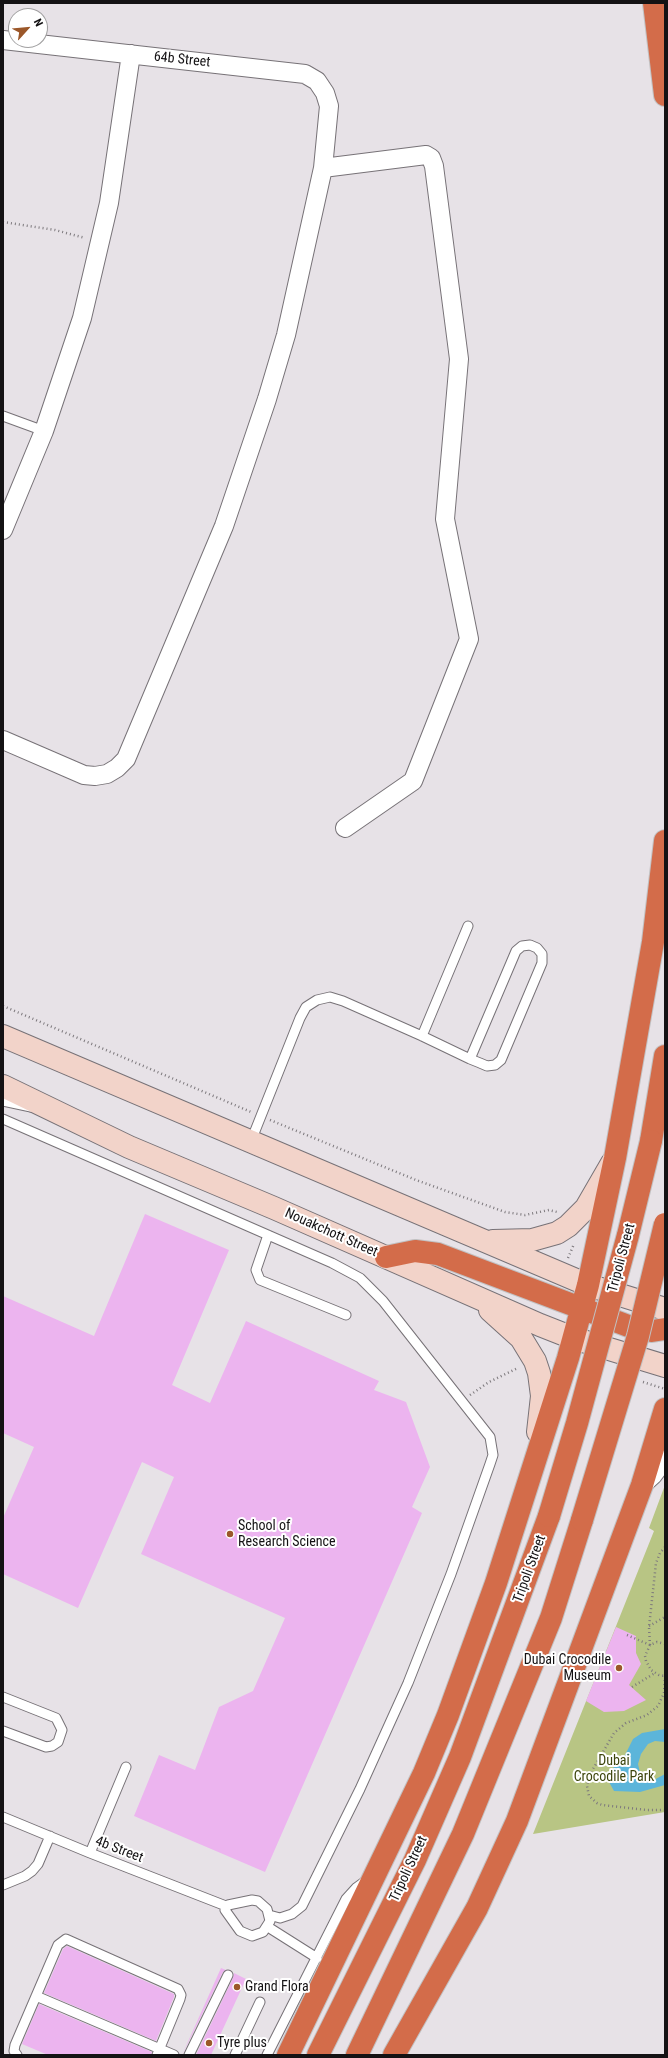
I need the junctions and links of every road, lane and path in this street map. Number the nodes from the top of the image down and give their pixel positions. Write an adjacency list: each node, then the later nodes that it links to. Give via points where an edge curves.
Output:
1 (654, 3): 4 (highway)
2 (3, 40): 3 (street, 64b Street)
3 (131, 54): 5 (street, 64b Street, via 305,74 317,81 325,92 329,106); 7 (street, via 118,149)
4 (665, 95)
5 (323, 168): 11 (street, 64b Street, via 286,335 246,463 205,573 126,759 107,774 84,775); 12 (street, via 426,156 431,158 434,166 459,359 444,519 469,639 413,781)
6 (3, 222): 7 (path, via 55,230)
7 (101, 242): 9 (street, via 80,326)
8 (3, 416): 9 (lane)
9 (44, 431): 10 (street)
10 (3, 530)
11 (3, 740)
12 (345, 828)
13 (665, 841): 26 (highway, via 653,942)
14 (468, 926): 17 (lane)
15 (3, 1006): 23 (path)
16 (3, 1036): 25 (street)
17 (422, 1036): 19 (lane); 23 (lane, via 343,1001 330,997 317,1000 306,1007 300,1018)
18 (665, 1056): 78 (highway, Tripoli Street, bridge, via 651,1141 628,1235 590,1378 549,1516 460,1757 415,1860)
19 (470, 1059): 19 (lane, via 487,1066 495,1065 501,1060 542,963 542,954 537,948 530,945 522,946 516,951)
20 (3, 1086): 22 (street, Nouakchott Street)
21 (3, 1101): 22 (lane, via 23,1107)
22 (43, 1106): 31 (street, Nouakchott Street, via 130,1147)
23 (260, 1116): 25 (lane); 28 (path, via 416,1180 505,1212 525,1215 555,1211)
24 (3, 1119): 29 (lane)
25 (251, 1141): 30 (street)
26 (615, 1158): 28 (street, via 586,1208); 32 (highway)
27 (665, 1224): 79 (highway, bridge, via 638,1336 551,1618 463,1834)
28 (568, 1226): 30 (street, via 532,1240)
29 (268, 1235): 36 (lane, via 256,1270 260,1280); 41 (lane, via 360,1278 383,1301)
30 (486, 1241): 32 (street)
31 (386, 1257): 33 (street, Nouakchott Street); 34 (highway, via 416,1252 438,1254)
32 (588, 1285): 34 (highway); 35 (street)
33 (472, 1295): 38 (street, Nouakchott Street); 39 (street, via 516,1333)
34 (582, 1308): 37 (highway, via 641,1330); 38 (highway)
35 (665, 1309)
36 (346, 1315)
37 (665, 1329)
38 (572, 1338): 40 (street, Nouakchott Street); 44 (highway)
39 (535, 1361): 41 (path, via 489,1382); 44 (street, via 542,1396)
40 (665, 1366)
41 (462, 1401): 65 (lane, via 490,1437 493,1455 451,1574 360,1789 302,1906 292,1914 280,1918)
42 (665, 1409): 45 (highway)
43 (665, 1460): 45 (street)
44 (534, 1461): 62 (highway, via 496,1582 457,1693 424,1773)
45 (642, 1485): 80 (highway, via 517,1821 473,1915)
46 (665, 1547): 48 (path, via 656,1563)
47 (665, 1617): 48 (path)
48 (649, 1627): 51 (path)
49 (627, 1635): 51 (path)
50 (665, 1644): 51 (path, via 658,1642)
51 (650, 1645): 52 (path, via 646,1652 646,1661)
52 (655, 1674): 53 (path); 54 (path)
53 (665, 1676): 58 (path, via 664,1693 658,1706 647,1715 626,1723 614,1734 589,1776 587,1786 589,1796 602,1805)
54 (632, 1687)
55 (3, 1696): 56 (lane, via 56,1718 62,1730 58,1742 46,1747)
56 (3, 1731)
57 (126, 1767): 61 (lane)
58 (665, 1810)
59 (3, 1817): 60 (lane, 4b Street)
60 (50, 1836): 61 (lane, 4b Street); 63 (lane, via 38,1864 32,1871)
61 (90, 1853): 64 (lane, 4b Street)
62 (376, 1874): 67 (lane, via 351,1893); 77 (highway)
63 (3, 1885)
64 (226, 1906): 65 (lane, via 258,1901); 66 (lane, via 227,1914 246,1935 258,1935)
65 (270, 1915): 66 (lane)
66 (268, 1928): 67 (lane)
67 (316, 1958): 76 (lane)
68 (228, 1975): 74 (lane)
69 (36, 1996): 71 (lane); 71 (lane, via 60,1942 69,1940 178,1989 180,1999); 72 (lane, via 15,2045 14,2051)
70 (260, 2002): 75 (lane)
71 (158, 2052): 73 (lane)
72 (18, 2055)
73 (174, 2055)
74 (189, 2055)
75 (235, 2055)
76 (267, 2055)
77 (288, 2055)
78 (318, 2055)
79 (357, 2055)
80 (394, 2055)

